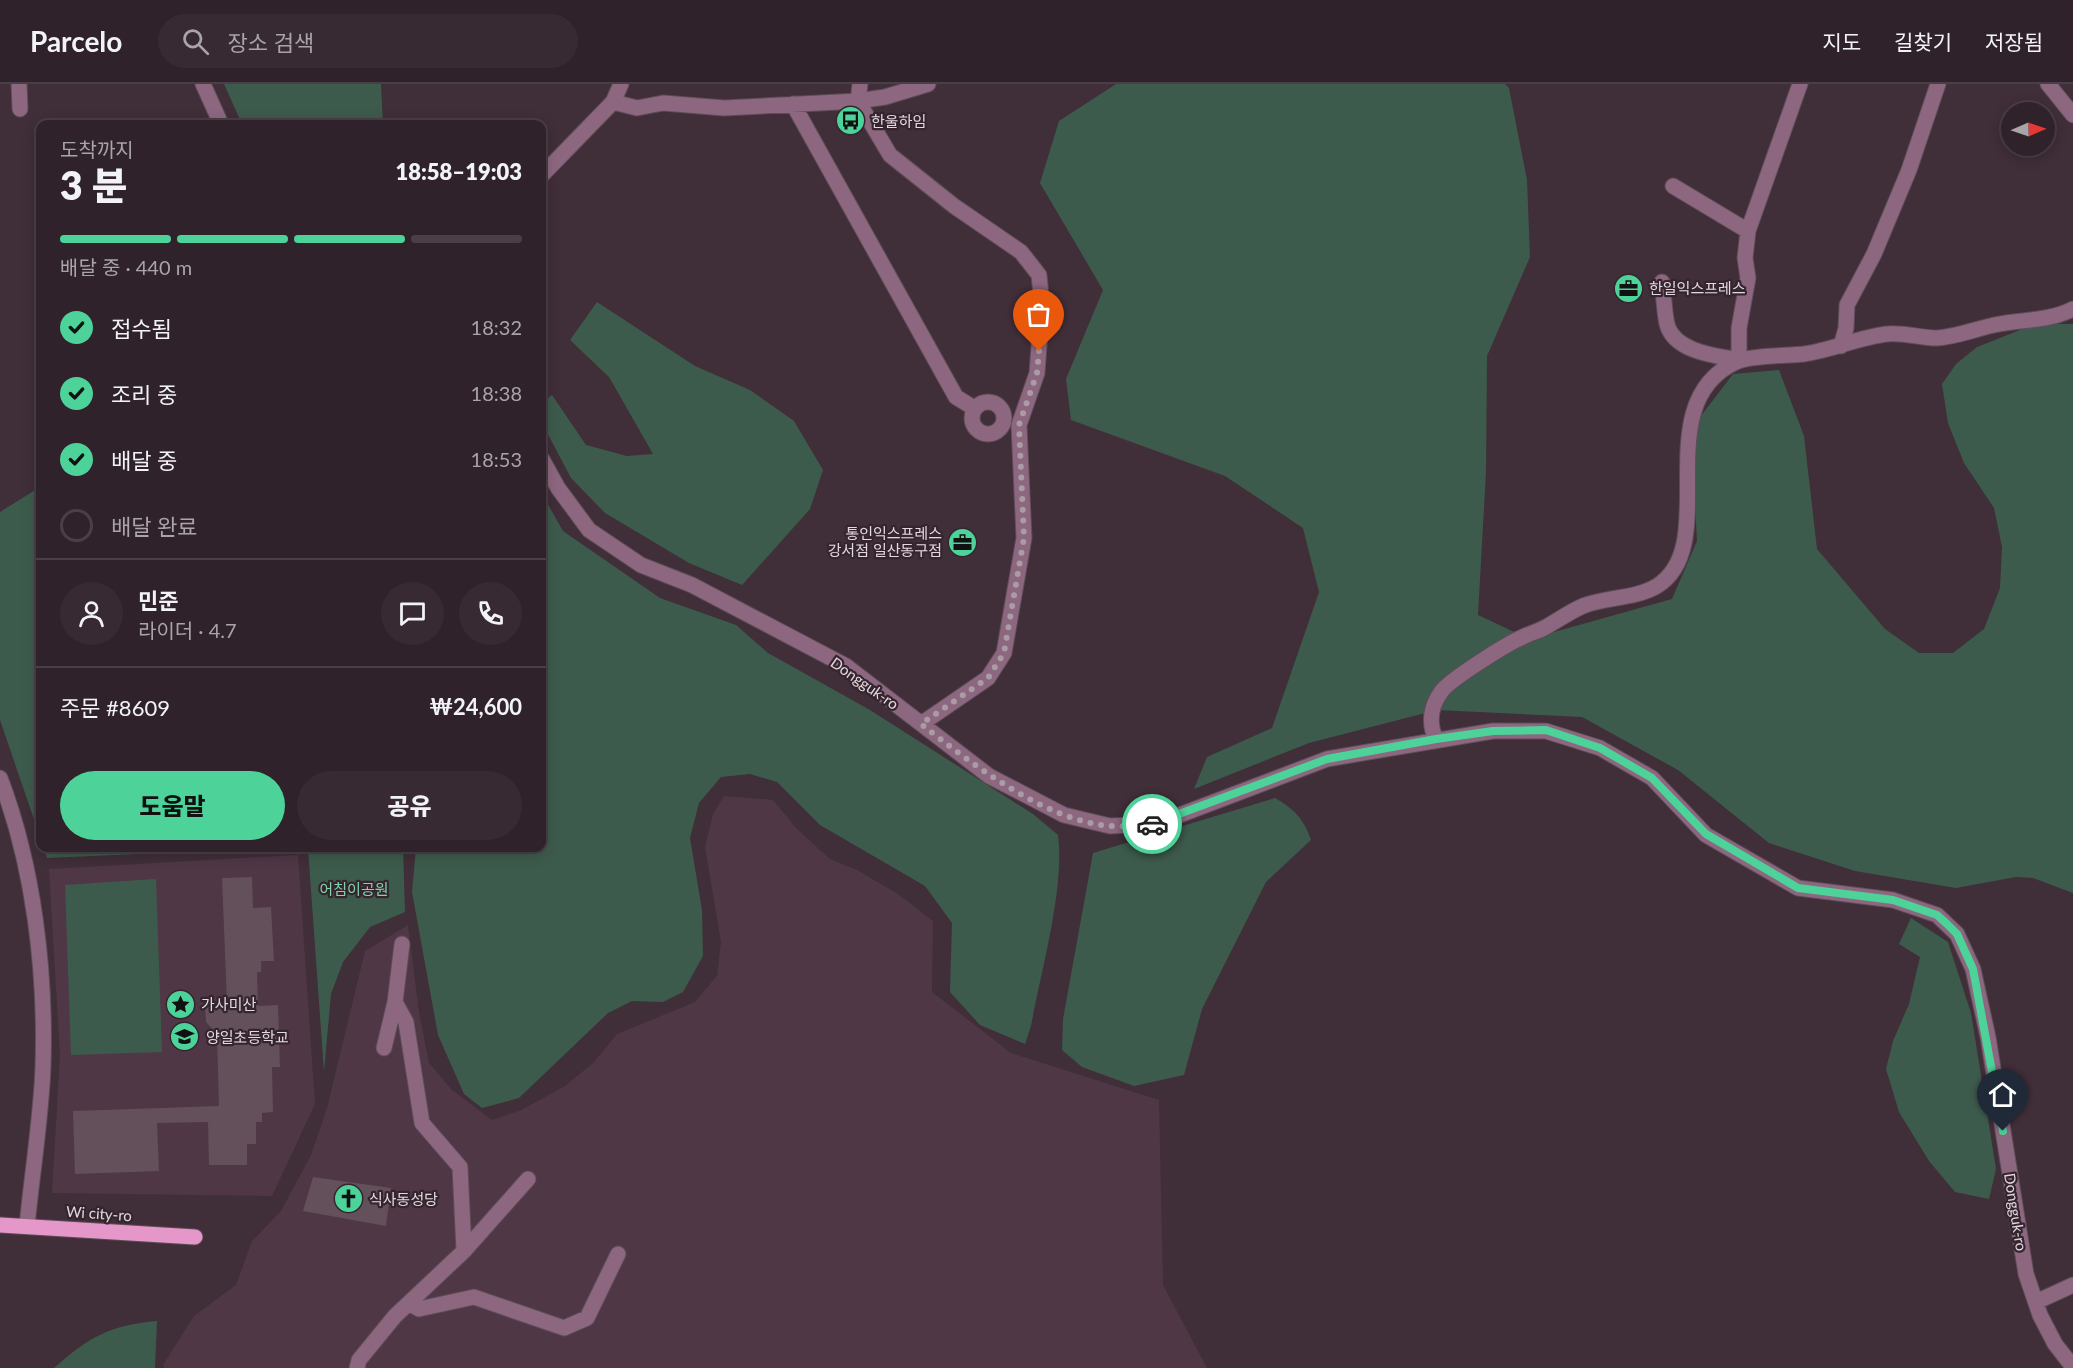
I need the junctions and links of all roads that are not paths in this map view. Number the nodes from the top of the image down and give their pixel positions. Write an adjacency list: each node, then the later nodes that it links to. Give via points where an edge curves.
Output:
1 (19, 84): 12 (street)
2 (203, 84): 14 (street)
3 (621, 84): 10 (street)
4 (860, 84): 9 (street)
5 (927, 84): 9 (street)
6 (1800, 84): 17 (street)
7 (1938, 84): 20 (street, via 1900,191 1847,305)
8 (2048, 84): 13 (street)
9 (858, 101): 11 (street); 23 (street, via 890,155 1021,252 1039,275 1042,305 1037,373)
10 (613, 102): 11 (street, via 636,108 663,103 724,108); 15 (street)
11 (793, 104): 22 (street, via 956,397)
12 (20, 109)
13 (2072, 111)
14 (219, 120)
15 (546, 171)
16 (1673, 186): 17 (street)
17 (1748, 231): 21 (street, via 1748,278 1739,328)
18 (1662, 282): 21 (street, via 1668,327 1679,342 1707,354)
19 (2073, 309): 20 (street, via 2046,320 2010,322 1938,338 1887,334)
20 (1841, 346): 21 (street)
21 (1739, 360): 26 (street, via 1720,370 1705,385 1696,403 1681,561 1647,591 1585,605 1521,637 1451,681 1432,713)
22 (974, 408): 23 (street, via 983,402 994,403); 23 (street, via 972,424 979,432 994,433)
23 (1011, 424): 25 (street, via 1024,538 1004,653 988,678)
24 (546, 466): 25 (street, Dongguk-ro, via 589,530 641,565 692,585 846,666)
25 (921, 724): 26 (street, Dongguk-ro, via 989,776 1064,814 1110,826 1156,824 1327,759)
26 (1436, 739): 38 (street, Dongguk-ro, via 1493,731 1546,730 1600,748 1652,778 1706,834 1798,888 1893,900 1937,915 1950,927 1973,969 1988,1037 2026,1274)
27 (0, 778): 33 (street, via 27,873 41,997 43,1067)
28 (402, 944): 29 (street)
29 (395, 1002): 30 (street); 35 (street, via 406,1022 422,1123 460,1167)
30 (384, 1048)
31 (528, 1179): 35 (street)
32 (0, 1225): 33 (main road, Wi city-ro)
33 (27, 1226): 34 (main road, Wi city-ro)
34 (195, 1237)
35 (464, 1251): 39 (street)
36 (618, 1254): 39 (street, via 587,1318 564,1328 474,1297 419,1309)
37 (2073, 1285): 38 (street)
38 (2036, 1302): 40 (street, Dongguk-ro, via 2055,1344)
39 (409, 1303): 41 (street, via 359,1360)
40 (2073, 1367)
41 (357, 1368)

